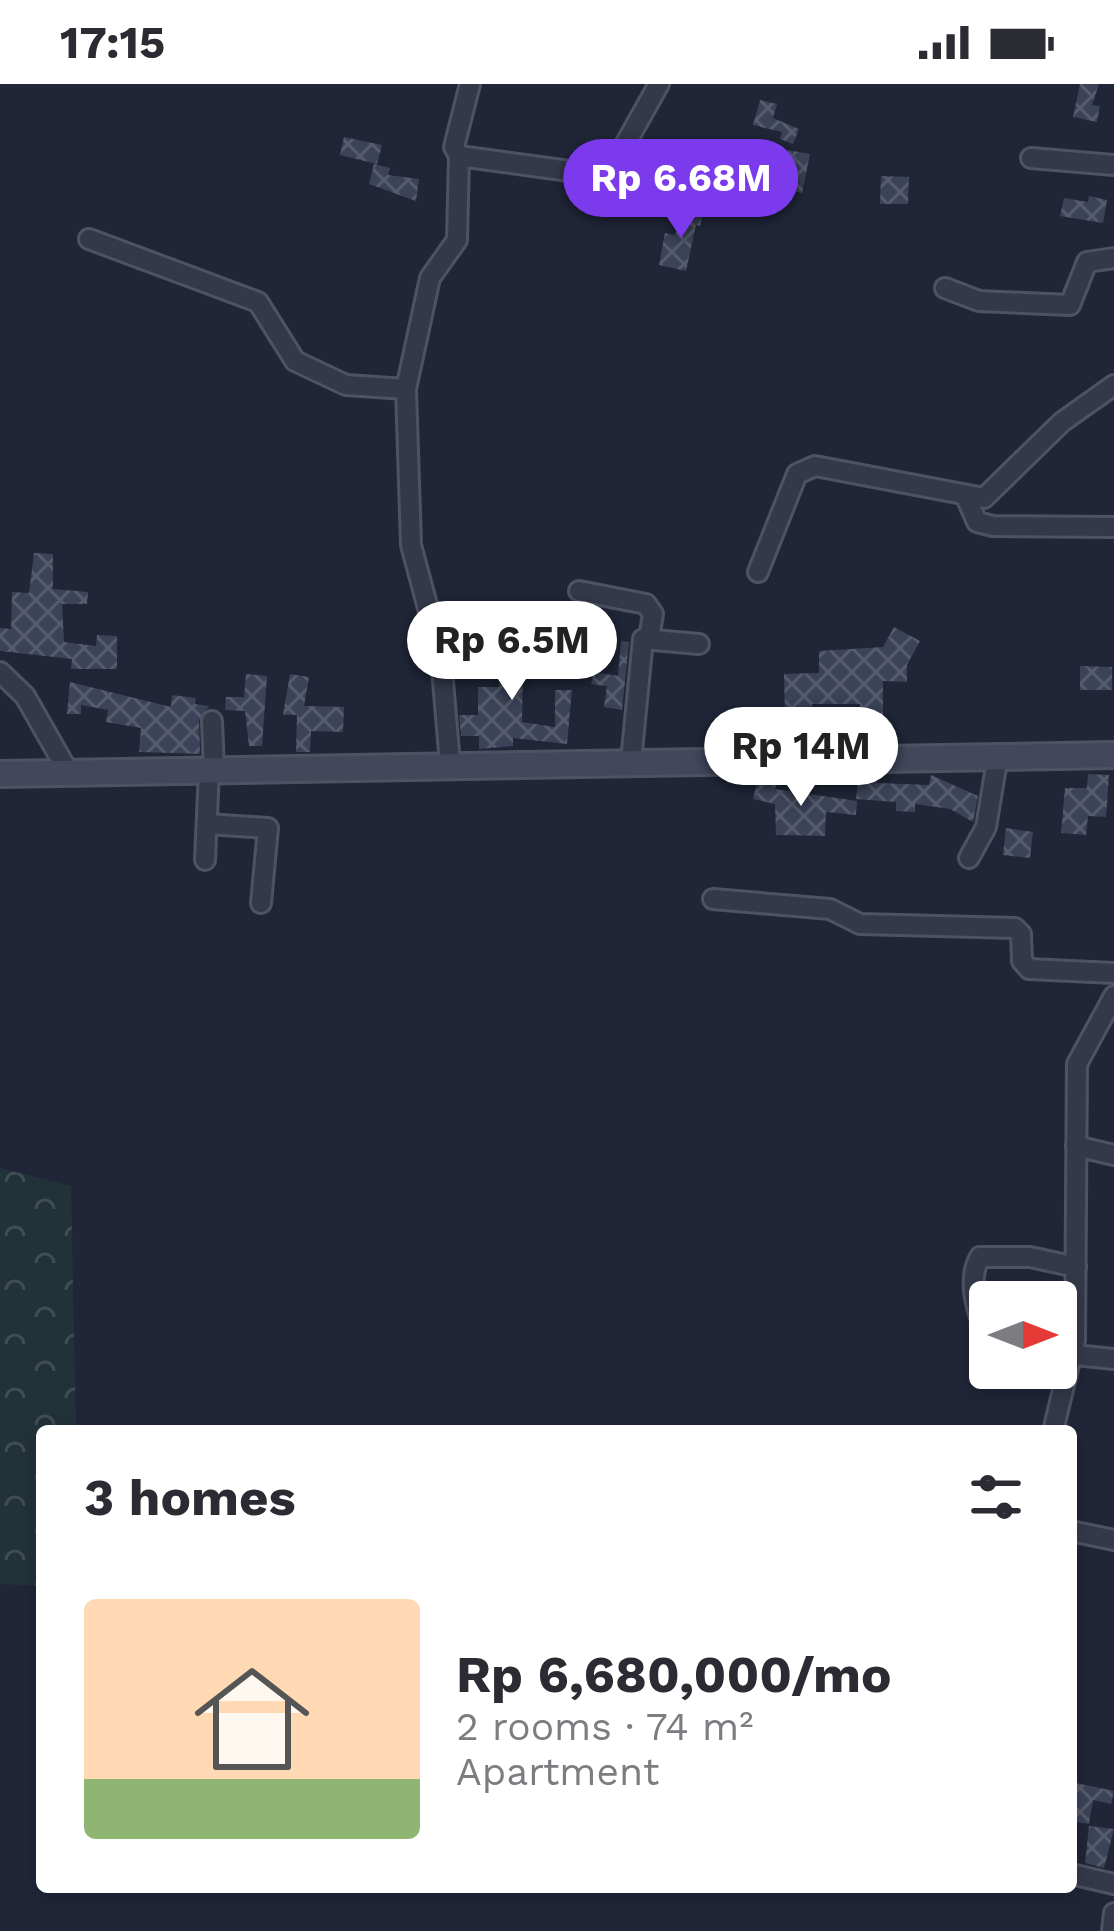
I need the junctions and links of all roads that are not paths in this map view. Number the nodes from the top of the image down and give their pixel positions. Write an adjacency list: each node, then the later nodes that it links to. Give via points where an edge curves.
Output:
1 (470, 84): 3 (street, via 453,152)
2 (659, 84): 3 (street, via 605,172)
3 (459, 156): 10 (street, via 457,240 430,278)
4 (1031, 158): 5 (street)
5 (1114, 165)
6 (89, 238): 10 (street, via 258,302 295,361 346,385)
7 (1114, 258): 8 (street, via 1087,262 1070,305 979,301)
8 (945, 288)
9 (1114, 385): 11 (street, via 1061,422 992,496)
10 (406, 389): 22 (street, via 411,545 441,657)
11 (966, 497): 12 (street, via 977,522 993,526); 13 (street, via 815,466 797,474)
12 (1114, 527)
13 (758, 572)
14 (579, 591): 15 (street, via 646,604 653,614)
15 (649, 638): 16 (street); 21 (street)
16 (699, 644)
17 (0, 671): 25 (street, via 35,710)
18 (212, 721): 23 (street)
19 (998, 755): 20 (main road); 21 (main road); 27 (street, via 986,826)
20 (1114, 755)
21 (631, 760): 22 (main road)
22 (450, 764): 23 (main road)
23 (211, 770): 25 (main road); 26 (street)
24 (0, 774): 25 (main road)
25 (70, 775)
26 (207, 824): 28 (street); 30 (street, via 268,828)
27 (969, 858)
28 (205, 860)
29 (713, 899): 31 (street, via 830,909 860,924 1015,928 1029,968)
30 (261, 903)
31 (1114, 973)
32 (1114, 996): 33 (street, via 1076,1064)
33 (1076, 1146): 34 (street); 35 (street)
34 (1114, 1155)
35 (1076, 1268): 36 (street, via 980,1257); 37 (street)
36 (974, 1281)
37 (1074, 1281)
38 (1077, 1355): 39 (street)
39 (1114, 1359)
40 (1060, 1389): 41 (street)
41 (1054, 1425)
42 (1077, 1532): 43 (street)
43 (1114, 1540)
44 (1077, 1875): 45 (street)
45 (1114, 1884)
46 (1114, 1913): 47 (street)
47 (1112, 1931)

